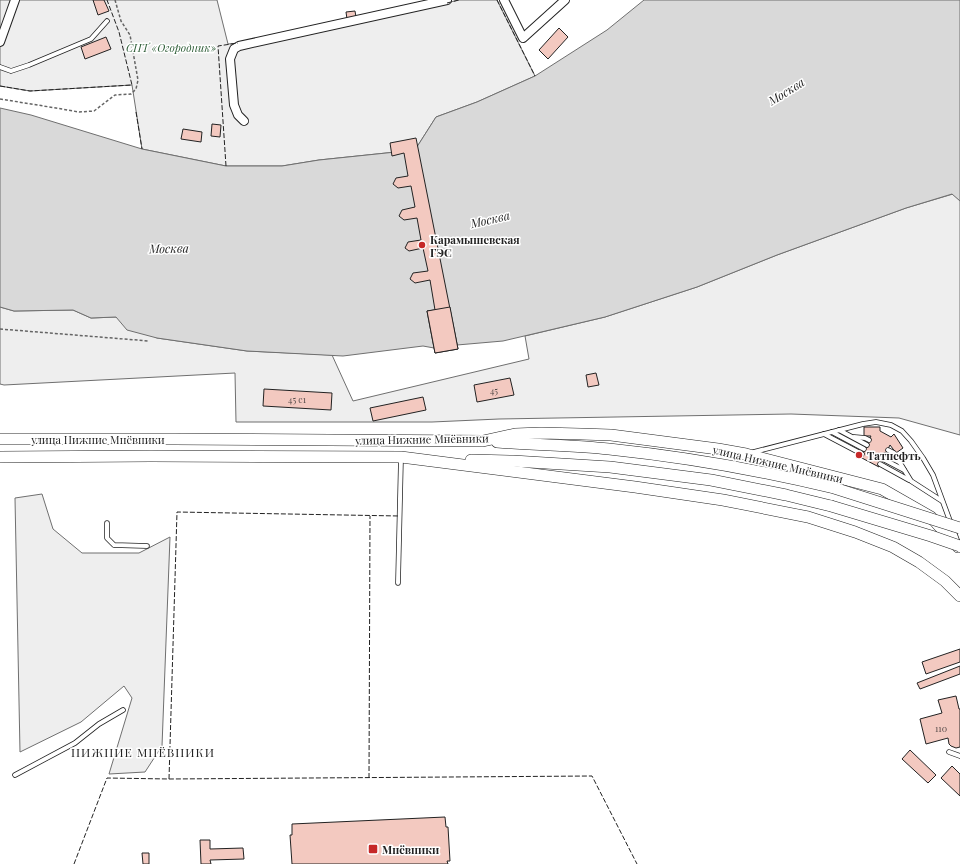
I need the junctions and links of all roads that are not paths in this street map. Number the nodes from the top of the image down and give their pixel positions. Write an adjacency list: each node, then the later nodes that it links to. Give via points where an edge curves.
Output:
1 (15, 0): 7 (street)
2 (447, 0): 5 (street)
3 (504, 0): 4 (street, via 523,38)
4 (565, 0)
5 (423, 3): 9 (street, via 234,49 230,59 234,105)
6 (107, 21): 8 (lane, via 91,39 11,71)
7 (0, 42)
8 (0, 67)
9 (244, 121)
10 (839, 430): 11 (lane); 13 (lane); 29 (lane, via 876,422 891,425 902,431 928,466)
11 (832, 432): 12 (lane); 13 (lane, via 866,447)
12 (824, 434): 19 (lane); 20 (lane)
13 (851, 436): 16 (lane)
14 (0, 439): 15 (main road, улица Нижние Мнёвники)
15 (151, 439): 17 (main road, улица Нижние Мнёвники); 21 (main road)
16 (869, 440)
17 (483, 441): 19 (main road, улица Нижние Мнёвники, via 515,434 581,434 626,437); 31 (main road, bridge, via 609,449 713,463 834,488)
18 (888, 450): 25 (lane)
19 (746, 454): 33 (main road, улица Нижние Мнёвники, via 882,489 931,517)
20 (862, 454)
21 (151, 456): 22 (main road, улица Нижние Мнёвники); 23 (main road, улица Нижние Мнёвники)
22 (0, 457)
23 (401, 457): 24 (main road, улица Нижние Мнёвники); 34 (lane)
24 (421, 459): 33 (main road, bridge, via 610,467 711,480 831,506); 35 (main road, улица Нижние Мнёвники, via 723,500 808,518 893,547 945,581)
25 (899, 462): 27 (lane); 27 (lane, via 884,457)
26 (880, 464): 28 (lane)
27 (904, 471): 28 (lane)
28 (911, 481): 29 (lane)
29 (942, 501): 33 (lane)
30 (107, 523): 32 (lane, via 107,538 114,546)
31 (960, 528)
32 (147, 546)
33 (960, 547)
34 (398, 583)
35 (960, 596)
36 (123, 710): 39 (lane, via 99,724 75,743)
37 (949, 752): 38 (lane)
38 (960, 756)
39 (15, 775)

